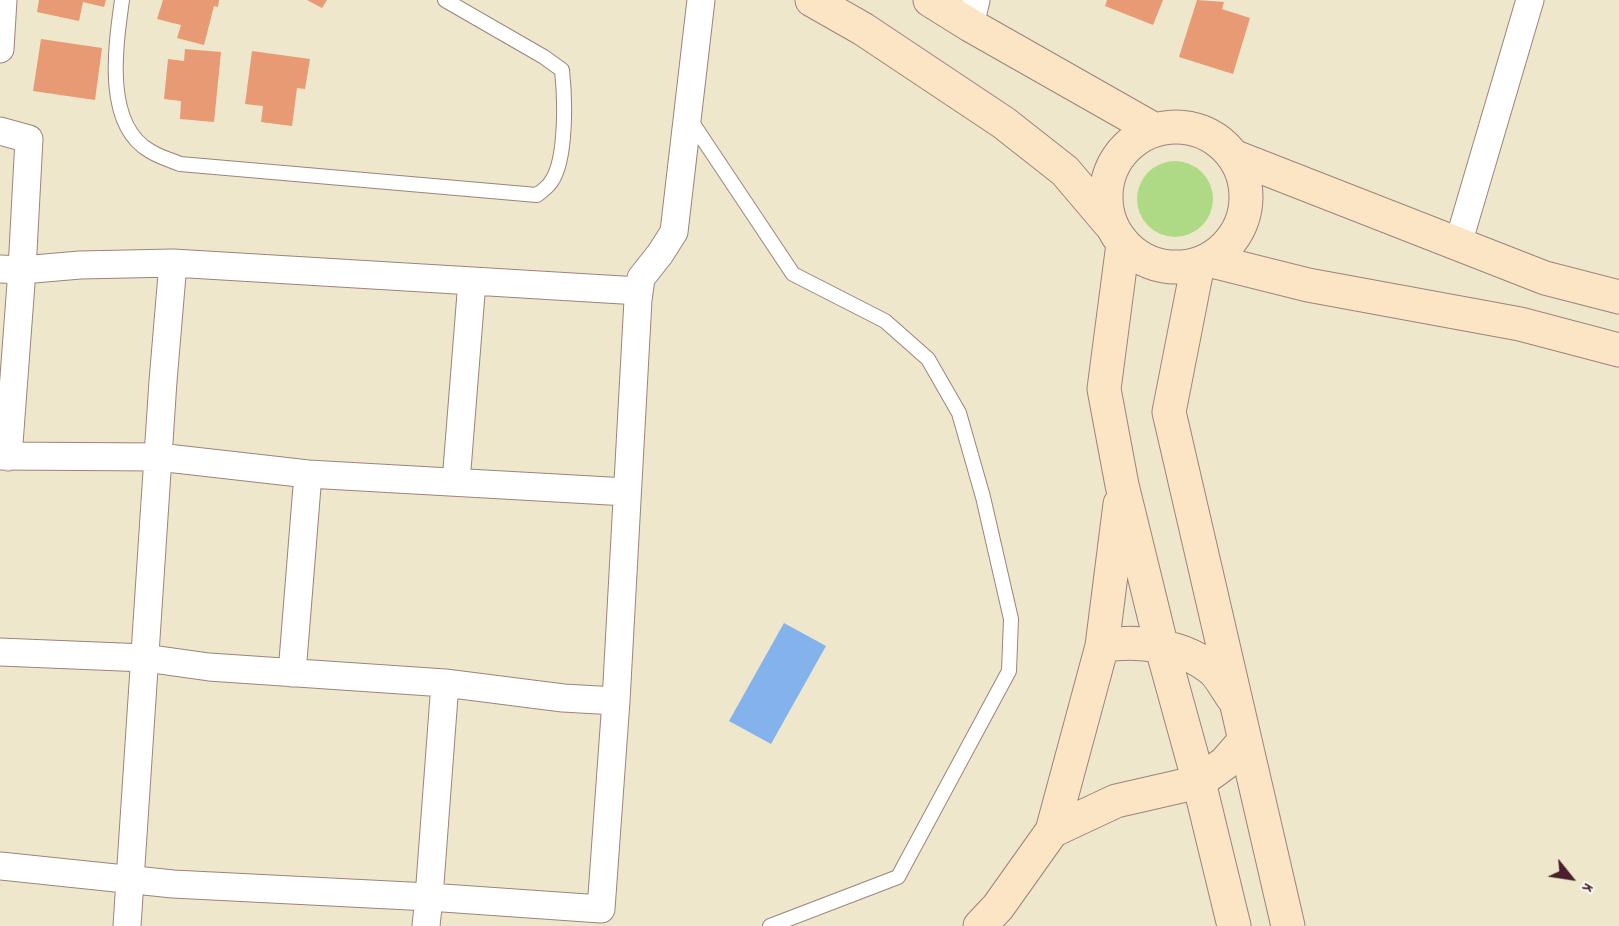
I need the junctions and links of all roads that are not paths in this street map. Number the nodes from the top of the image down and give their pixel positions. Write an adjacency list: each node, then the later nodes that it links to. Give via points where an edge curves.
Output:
1 (3, 0): 9 (street)
2 (122, 0): 3 (lane, via 116,48 120,110 130,132 149,151 180,164 537,195 551,182 561,158 565,93 562,70)
3 (445, 0)
4 (701, 0): 10 (street)
5 (812, 0): 14 (street, via 1004,123 1065,171)
6 (930, 0): 8 (street)
7 (1530, 0): 15 (street)
8 (973, 13): 11 (street)
9 (0, 49)
10 (688, 116): 20 (street, via 674,232 641,278); 45 (lane, via 793,273 885,321 928,359 959,413 1011,619 1009,671 898,877)
11 (1155, 130): 13 (street, via 1198,130 1217,140); 14 (street, via 1134,141 1118,157 1108,178 1106,201)
12 (0, 131): 18 (street, via 29,139)
13 (1233, 156): 15 (street); 16 (street, via 1243,178 1246,201 1240,225 1227,245)
14 (1117, 234): 16 (street, via 1141,259 1162,267); 27 (street, via 1104,389)
15 (1458, 244): 21 (street, via 1545,279)
16 (1203, 262): 22 (street, via 1520,324); 36 (street, via 1169,412)
17 (173, 263): 18 (street); 19 (street); 24 (street)
18 (11, 270): 23 (street)
19 (472, 281): 20 (street); 26 (street)
20 (639, 291): 28 (street)
21 (1619, 297)
22 (1619, 350)
23 (4, 457): 24 (street)
24 (159, 457): 25 (street); 32 (street)
25 (308, 474): 26 (street); 33 (street)
26 (456, 482): 28 (street)
27 (1122, 485): 29 (street); 30 (street)
28 (627, 492): 35 (street)
29 (1102, 646): 30 (street, via 1136,643); 39 (street)
30 (1162, 648): 36 (street, via 1194,657 1215,672); 38 (street)
31 (0, 652): 32 (street)
32 (145, 658): 33 (street); 41 (street)
33 (292, 673): 34 (street)
34 (446, 683): 35 (street); 42 (street)
35 (616, 701): 42 (street, via 601,909)
36 (1237, 705): 37 (street)
37 (1245, 740): 38 (street, via 1225,763); 48 (street)
38 (1199, 782): 39 (street, via 1116,801); 47 (street)
39 (1052, 831): 46 (street)
40 (0, 866): 41 (street)
41 (129, 880): 42 (street); 43 (street)
42 (429, 897): 44 (street)
43 (127, 926)
44 (426, 926)
45 (770, 926)
46 (980, 926)
47 (1234, 926)
48 (1288, 926)

